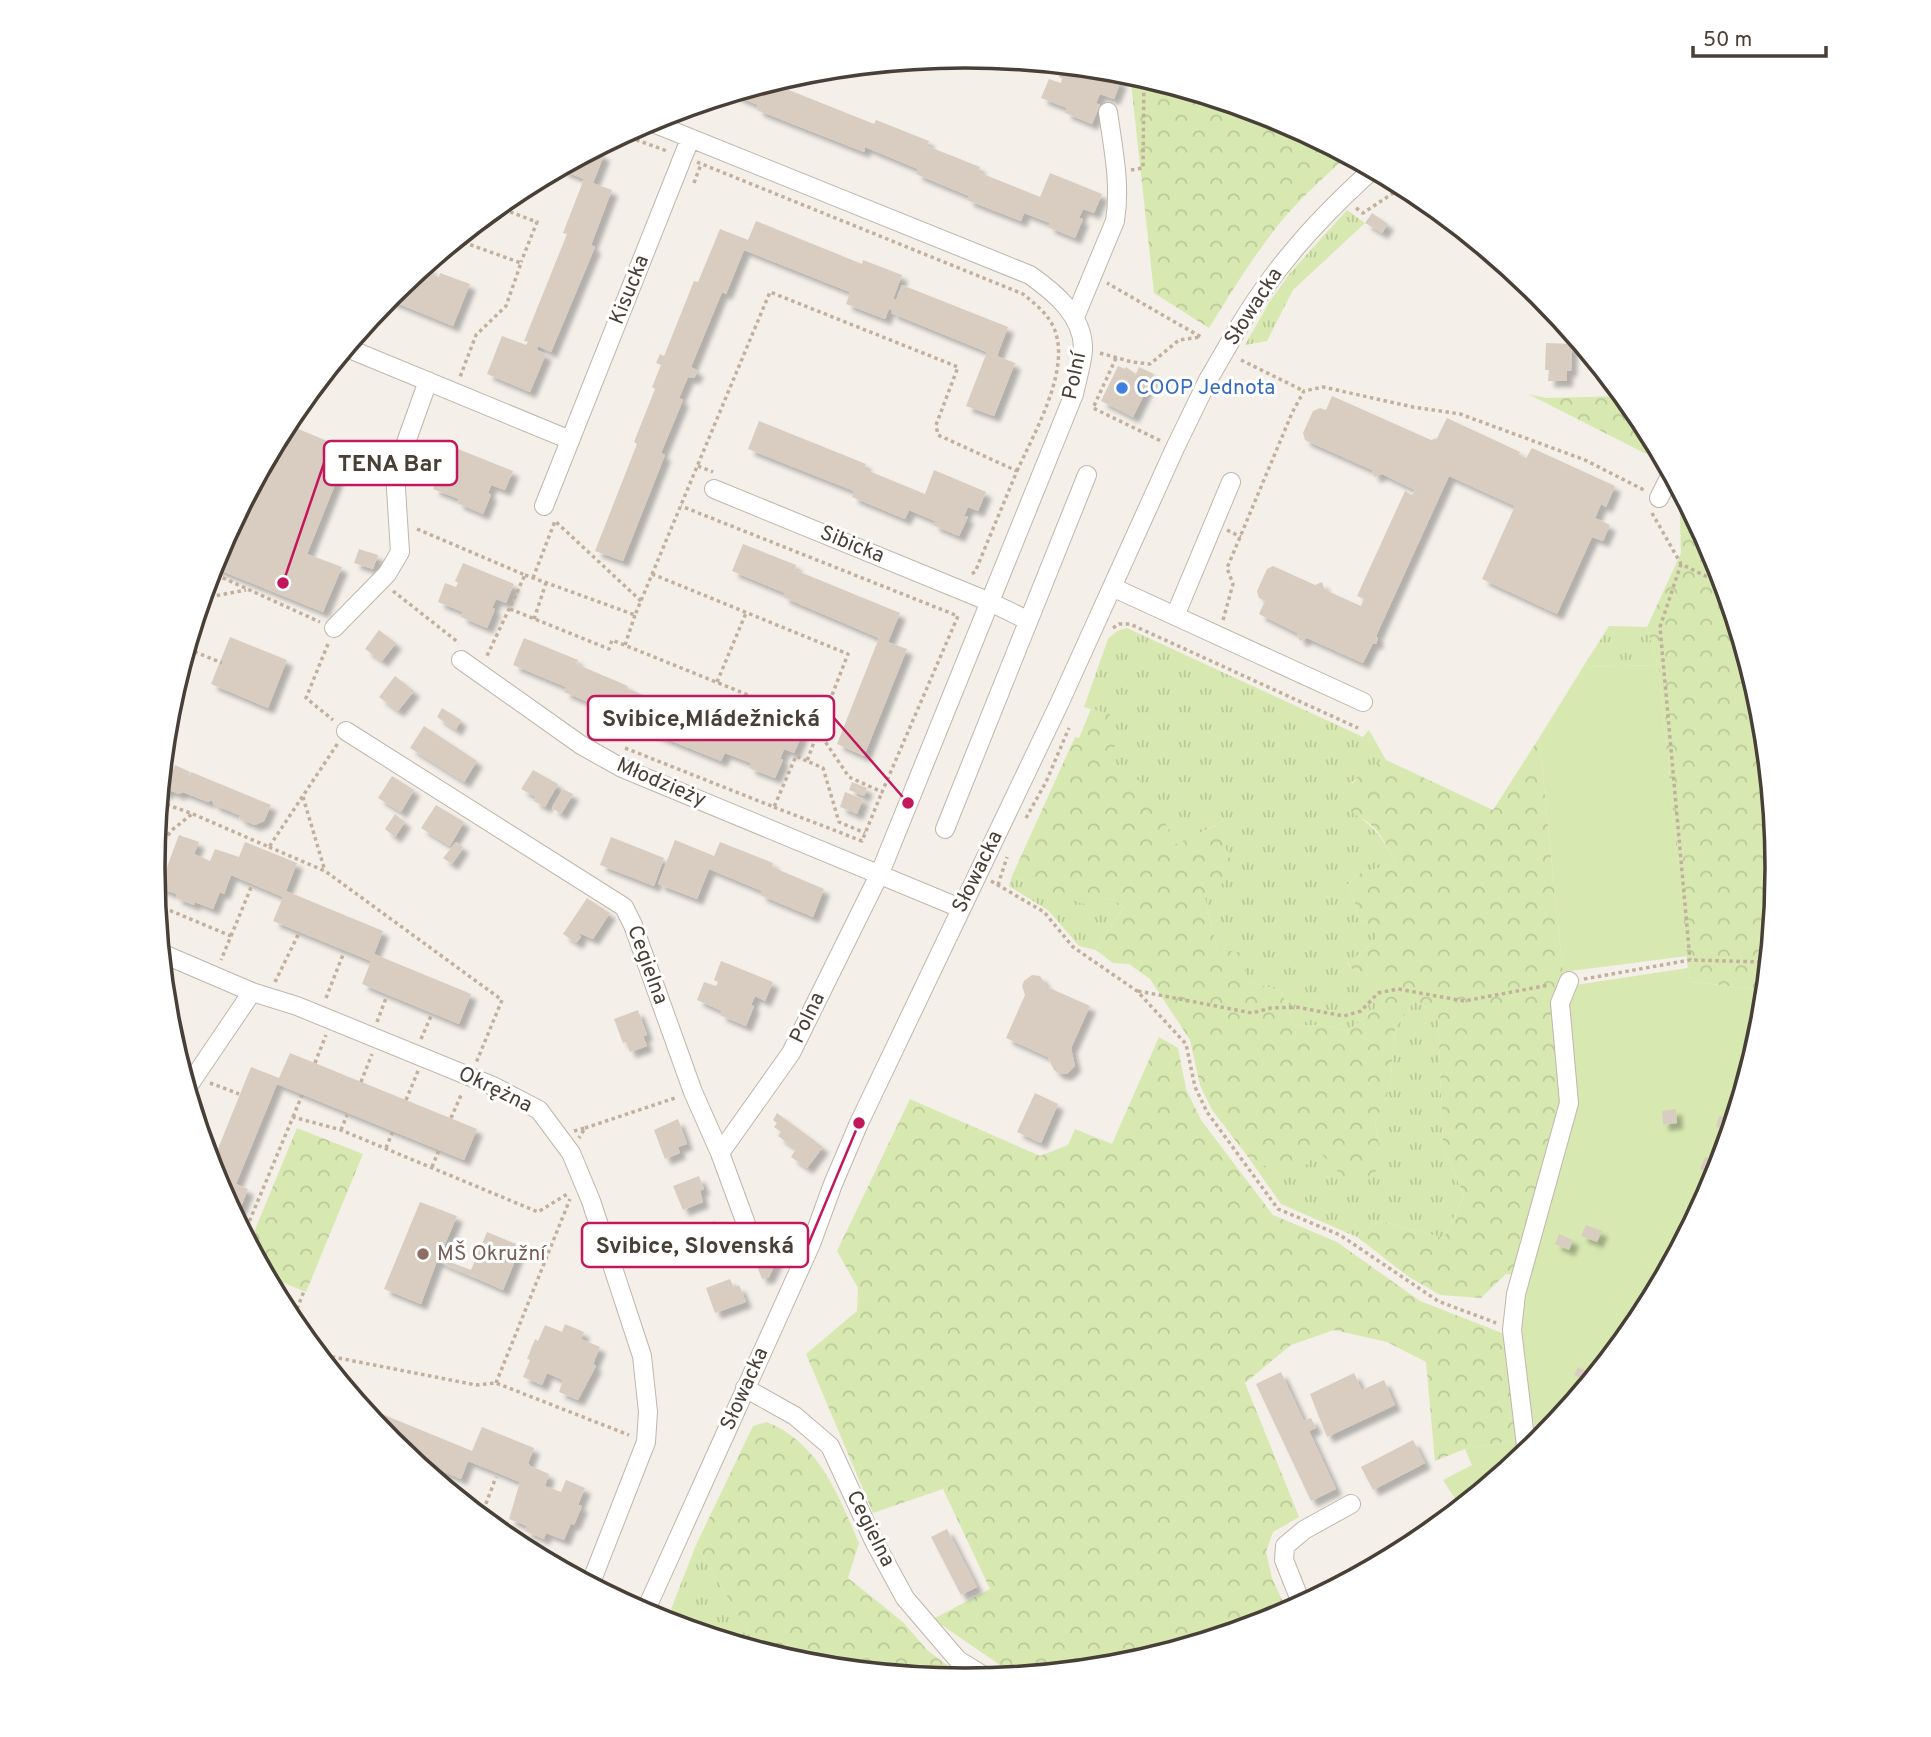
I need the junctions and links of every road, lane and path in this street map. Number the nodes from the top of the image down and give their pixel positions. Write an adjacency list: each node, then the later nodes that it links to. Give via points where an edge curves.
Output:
1 (1144, 89): 7 (path, via 1143,169)
2 (1108, 112): 7 (street)
3 (663, 127): 4 (street, Polní)
4 (690, 139): 6 (street, Kisucka); 15 (street, Polní, via 1030,275 1050,289)
5 (636, 140): 6 (path)
6 (683, 157): 24 (street, Kisucka); 26 (path, via 1023,294 1040,307 1053,325 1059,346 1056,374)
7 (1116, 172): 14 (street, via 1115,221)
8 (1366, 175): 10 (street, Słowacka)
9 (1394, 193): 10 (path, via 1363,213)
10 (1343, 197): 44 (street, Słowacka, bridge, via 1303,237 1261,290 1237,330 1208,380)
11 (509, 212): 13 (path, via 537,222)
12 (467, 243): 13 (path)
13 (521, 263): 22 (path, via 506,306 476,335)
14 (1093, 275): 15 (street); 18 (path, via 1201,337 1180,340 1150,364)
15 (1074, 317): 16 (street, Polní)
16 (1083, 348): 18 (path); 48 (street, Polní, via 1074,394)
17 (355, 351): 20 (street)
18 (1116, 358): 23 (path, via 1093,408)
19 (1241, 360): 21 (path)
20 (428, 381): 22 (street); 34 (street, via 395,473)
21 (1304, 391): 31 (path, via 1323,387 1460,414 1585,460); 57 (path, via 1227,568 1233,584)
22 (454, 392): 24 (street)
23 (1152, 437)
24 (570, 440): 32 (street, Kisucka)
25 (698, 466): 26 (path, via 770,292 958,367 936,425 938,436); 29 (path); 33 (path)
26 (1017, 471): 38 (path, via 975,572)
27 (1087, 475): 54 (street)
28 (1231, 482): 52 (street)
29 (719, 483): 48 (street, Sibicka)
30 (1667, 483): 31 (street)
31 (1660, 498): 35 (path, via 1651,514)
32 (544, 506)
33 (681, 506): 36 (path); 71 (path, via 958,616)
34 (399, 522): 37 (path); 42 (street, via 400,552)
35 (1681, 564): 41 (path); 93 (path, via 1660,627)
36 (652, 574): 47 (path); 50 (path)
37 (525, 575): 40 (path); 49 (path)
38 (967, 576)
39 (220, 577): 45 (path)
40 (533, 579): 43 (path); 47 (path, via 555,521)
41 (1711, 579)
42 (380, 581): 55 (street); 60 (path)
43 (546, 583): 51 (path); 53 (path)
44 (1112, 587): 52 (street); 84 (street, Słowacka)
45 (248, 590): 46 (path); 55 (path)
46 (213, 596)
47 (641, 601): 51 (path)
48 (990, 602): 54 (street, Sibicka); 83 (street, Polní)
49 (510, 608): 53 (path); 61 (path)
50 (746, 613): 63 (path); 68 (path, via 848,654)
51 (635, 615): 58 (path)
52 (1175, 616): 57 (street)
53 (534, 619): 58 (path, via 609,649 612,640)
54 (1027, 620): 77 (street)
55 (334, 628): 67 (path, via 306,698)
56 (1111, 630): 66 (path, via 1130,624)
57 (1217, 635): 64 (street)
58 (625, 645): 63 (path)
59 (196, 652): 62 (path)
60 (462, 653): 83 (street, Młodzieży, via 581,745 622,768)
61 (484, 662)
62 (222, 663)
63 (717, 682): 68 (path, via 810,720)
64 (1363, 702)
65 (1073, 717): 76 (path)
66 (1358, 728)
67 (346, 732): 72 (path); 108 (street, Cegielna, via 624,907)
68 (818, 732): 70 (path); 71 (path, via 849,777)
69 (619, 745): 74 (path)
70 (807, 761): 74 (path, via 796,756); 78 (path, via 823,768 839,822)
71 (882, 792): 78 (path)
72 (303, 797): 81 (path); 82 (path)
73 (168, 805): 75 (path)
74 (774, 807): 78 (path, via 862,841)
75 (193, 814): 79 (path); 81 (path)
76 (1023, 825)
77 (945, 829)
78 (865, 833)
79 (166, 838)
80 (1010, 846): 86 (path)
81 (270, 847): 82 (path)
82 (325, 871): 106 (path, via 502,1000)
83 (880, 873): 87 (street, Młodzieży); 120 (street, Polna, via 791,1053)
84 (977, 874): 86 (path); 87 (street, Słowacka)
85 (252, 885): 90 (path)
86 (998, 885): 98 (path, via 1044,912 1073,947)
87 (960, 908): 129 (street, Słowacka, via 859,1123 811,1244)
88 (167, 909): 90 (path)
89 (299, 933): 97 (path, via 274,984)
90 (231, 936): 95 (path, via 221,961)
91 (344, 952): 99 (path)
92 (170, 956): 97 (street, Okrężna)
93 (1690, 960): 94 (path); 96 (path)
94 (1760, 962)
95 (232, 965)
96 (1569, 981): 98 (path, via 1464,1001 1398,989 1378,993 1361,1011 1344,1016 1296,1007 1252,1013); 126 (street, via 1560,1003 1569,1104 1516,1294)
97 (258, 986): 104 (street); 106 (street, Okrężna)
98 (1137, 990): 126 (path, via 1186,1044 1195,1087 1207,1112 1278,1209 1340,1235 1438,1301)
99 (323, 1003)
100 (315, 1028): 102 (path, via 327,1034)
101 (373, 1052): 105 (path)
102 (315, 1063)
103 (430, 1074): 111 (path, via 418,1069)
104 (194, 1078)
105 (361, 1082)
106 (468, 1082): 114 (path); 131 (street, Okrężna, via 539,1110 571,1153 642,1356)
107 (195, 1083): 109 (path)
108 (693, 1092): 115 (path); 120 (street, Cegielna)
109 (239, 1094)
110 (302, 1095): 113 (path)
111 (406, 1100)
112 (347, 1115): 116 (path)
113 (293, 1117): 116 (path); 122 (path)
114 (452, 1118)
115 (585, 1128)
116 (341, 1130): 118 (path)
117 (393, 1131): 118 (path)
118 (386, 1149): 121 (path)
119 (439, 1150): 121 (path)
120 (720, 1153): 123 (street, Cegielna)
121 (432, 1167): 128 (path, via 538,1212 574,1190)
122 (249, 1223)
123 (755, 1251)
124 (304, 1291): 125 (path)
125 (297, 1309)
126 (1513, 1330): 130 (street)
127 (332, 1357): 128 (path, via 476,1385)
128 (496, 1383): 131 (path)
129 (745, 1388): 137 (street, Słowacka); 138 (street, Cegielna, via 795,1416 830,1446 905,1598 958,1660)
130 (1525, 1439)
131 (646, 1442): 135 (street, Okrężna)
132 (496, 1477): 134 (path)
133 (1351, 1504): 136 (street, via 1285,1546 1284,1560)
134 (484, 1508)
135 (593, 1576)
136 (1298, 1596)
137 (649, 1603)
138 (972, 1669)

